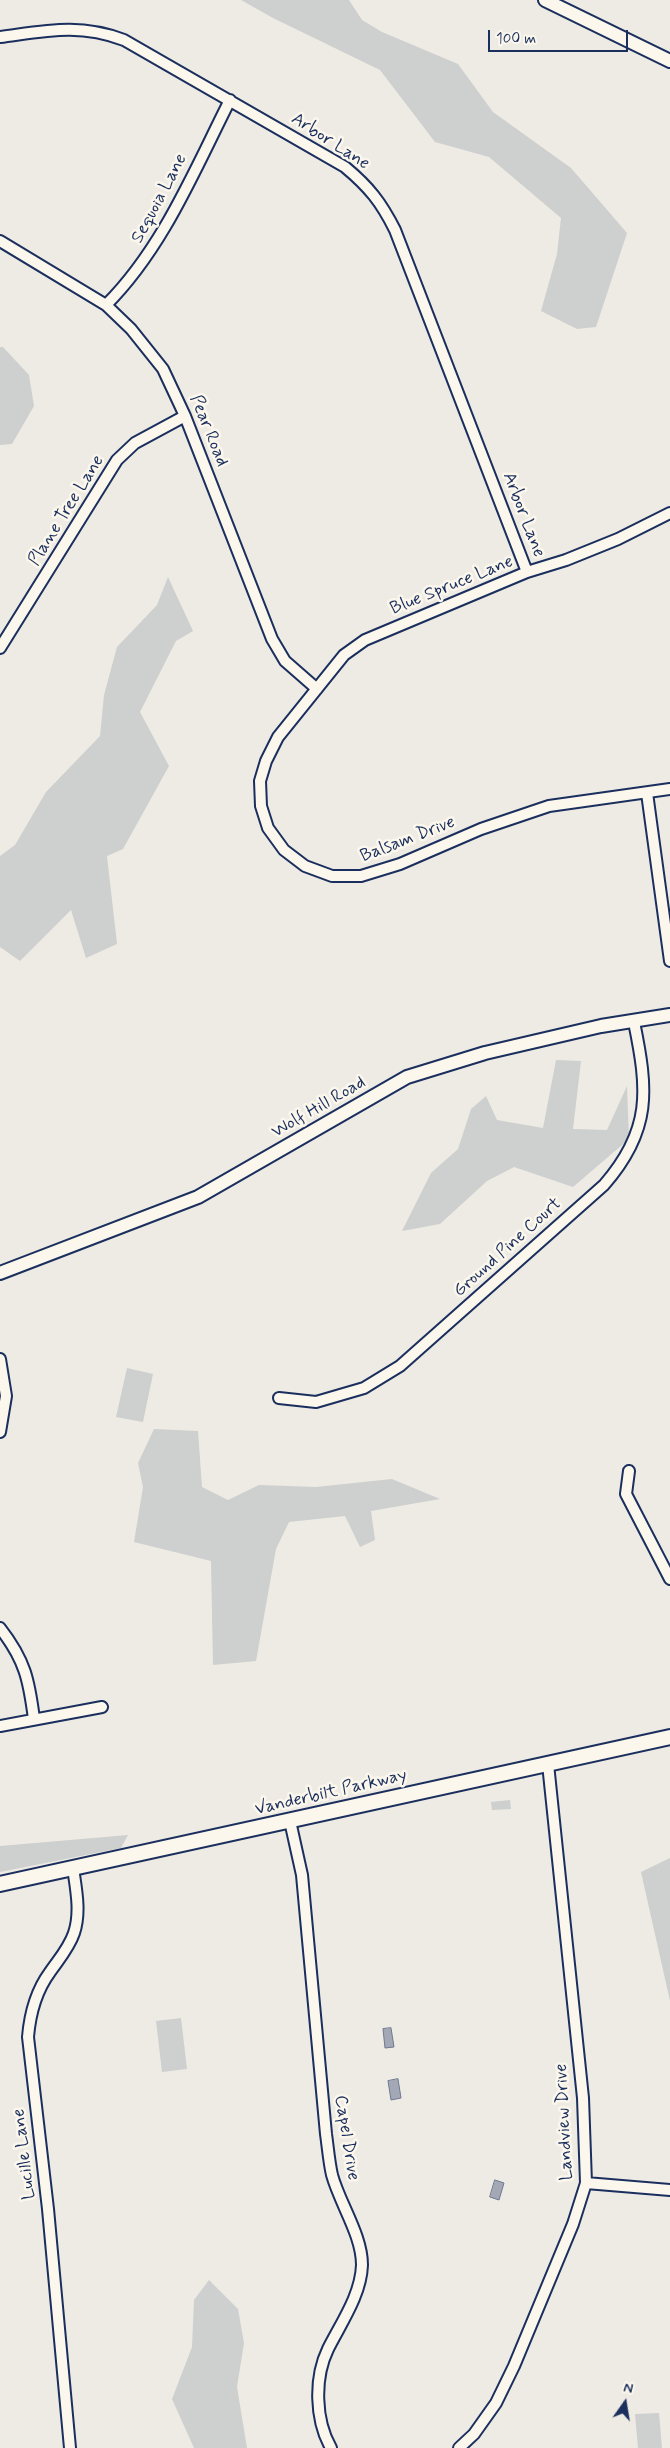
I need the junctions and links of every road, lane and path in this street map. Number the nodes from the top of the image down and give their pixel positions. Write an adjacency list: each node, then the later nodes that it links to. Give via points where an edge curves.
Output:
1 (545, 0): 3 (street)
2 (0, 37): 4 (street, Arbor Lane, via 79,29 102,32 124,40)
3 (670, 61)
4 (230, 100): 6 (street, Sequoia Lane, via 164,230 141,266); 9 (street, Arbor Lane, via 345,167 367,185 383,206)
5 (0, 241): 6 (street, Pear Road)
6 (106, 305): 7 (street, Pear Road, via 131,329 163,369)
7 (185, 416): 10 (street, Plane Tree Lane, via 135,443 117,460); 11 (street, Pear Road, via 272,639 285,661)
8 (670, 513): 9 (street, Blue Spruce Lane, via 618,539)
9 (527, 572): 11 (street, Blue Spruce Lane, via 365,640 344,654)
10 (0, 648)
11 (317, 689): 13 (street, Balsam Drive, via 278,737 266,761 260,781 261,806 268,828 284,850 305,866 332,876 361,876 400,864 481,829 548,806)
12 (670, 789): 13 (street, Balsam Drive)
13 (647, 793): 14 (street)
14 (670, 961)
15 (670, 1015): 16 (street, Wolf Hill Road)
16 (634, 1022): 17 (street, Wolf Hill Road, via 601,1026 485,1053 407,1078 198,1197); 19 (street, Ground Pine Court, via 641,1056 643,1111 622,1164 604,1185 400,1366 364,1388 316,1402)
17 (0, 1273)
18 (0, 1359): 20 (street, via 6,1396)
19 (279, 1398)
20 (0, 1432)
21 (629, 1470): 22 (street, via 626,1494)
22 (670, 1579)
23 (0, 1628): 25 (street, via 25,1668)
24 (102, 1707): 25 (street)
25 (34, 1719): 26 (street)
26 (0, 1726)
27 (670, 1737): 28 (main road, Vanderbilt Parkway)
28 (548, 1764): 29 (main road, Vanderbilt Parkway); 32 (street, Landview Drive, via 583,2098)
29 (290, 1821): 30 (main road, Vanderbilt Parkway); 35 (street, Capel Drive, via 302,1875 332,2175 362,2263 360,2283 327,2351 321,2373 318,2401 322,2425)
30 (73, 1868): 31 (main road, Vanderbilt Parkway); 34 (street, Lucille Lane, via 78,1905 75,1932 38,1993 30,2016 28,2037)
31 (0, 1884)
32 (586, 2184): 33 (street); 36 (street, Landview Drive, via 573,2224 514,2366 496,2403 474,2434)
33 (670, 2190)
34 (70, 2448)
35 (331, 2448)
36 (458, 2448)

